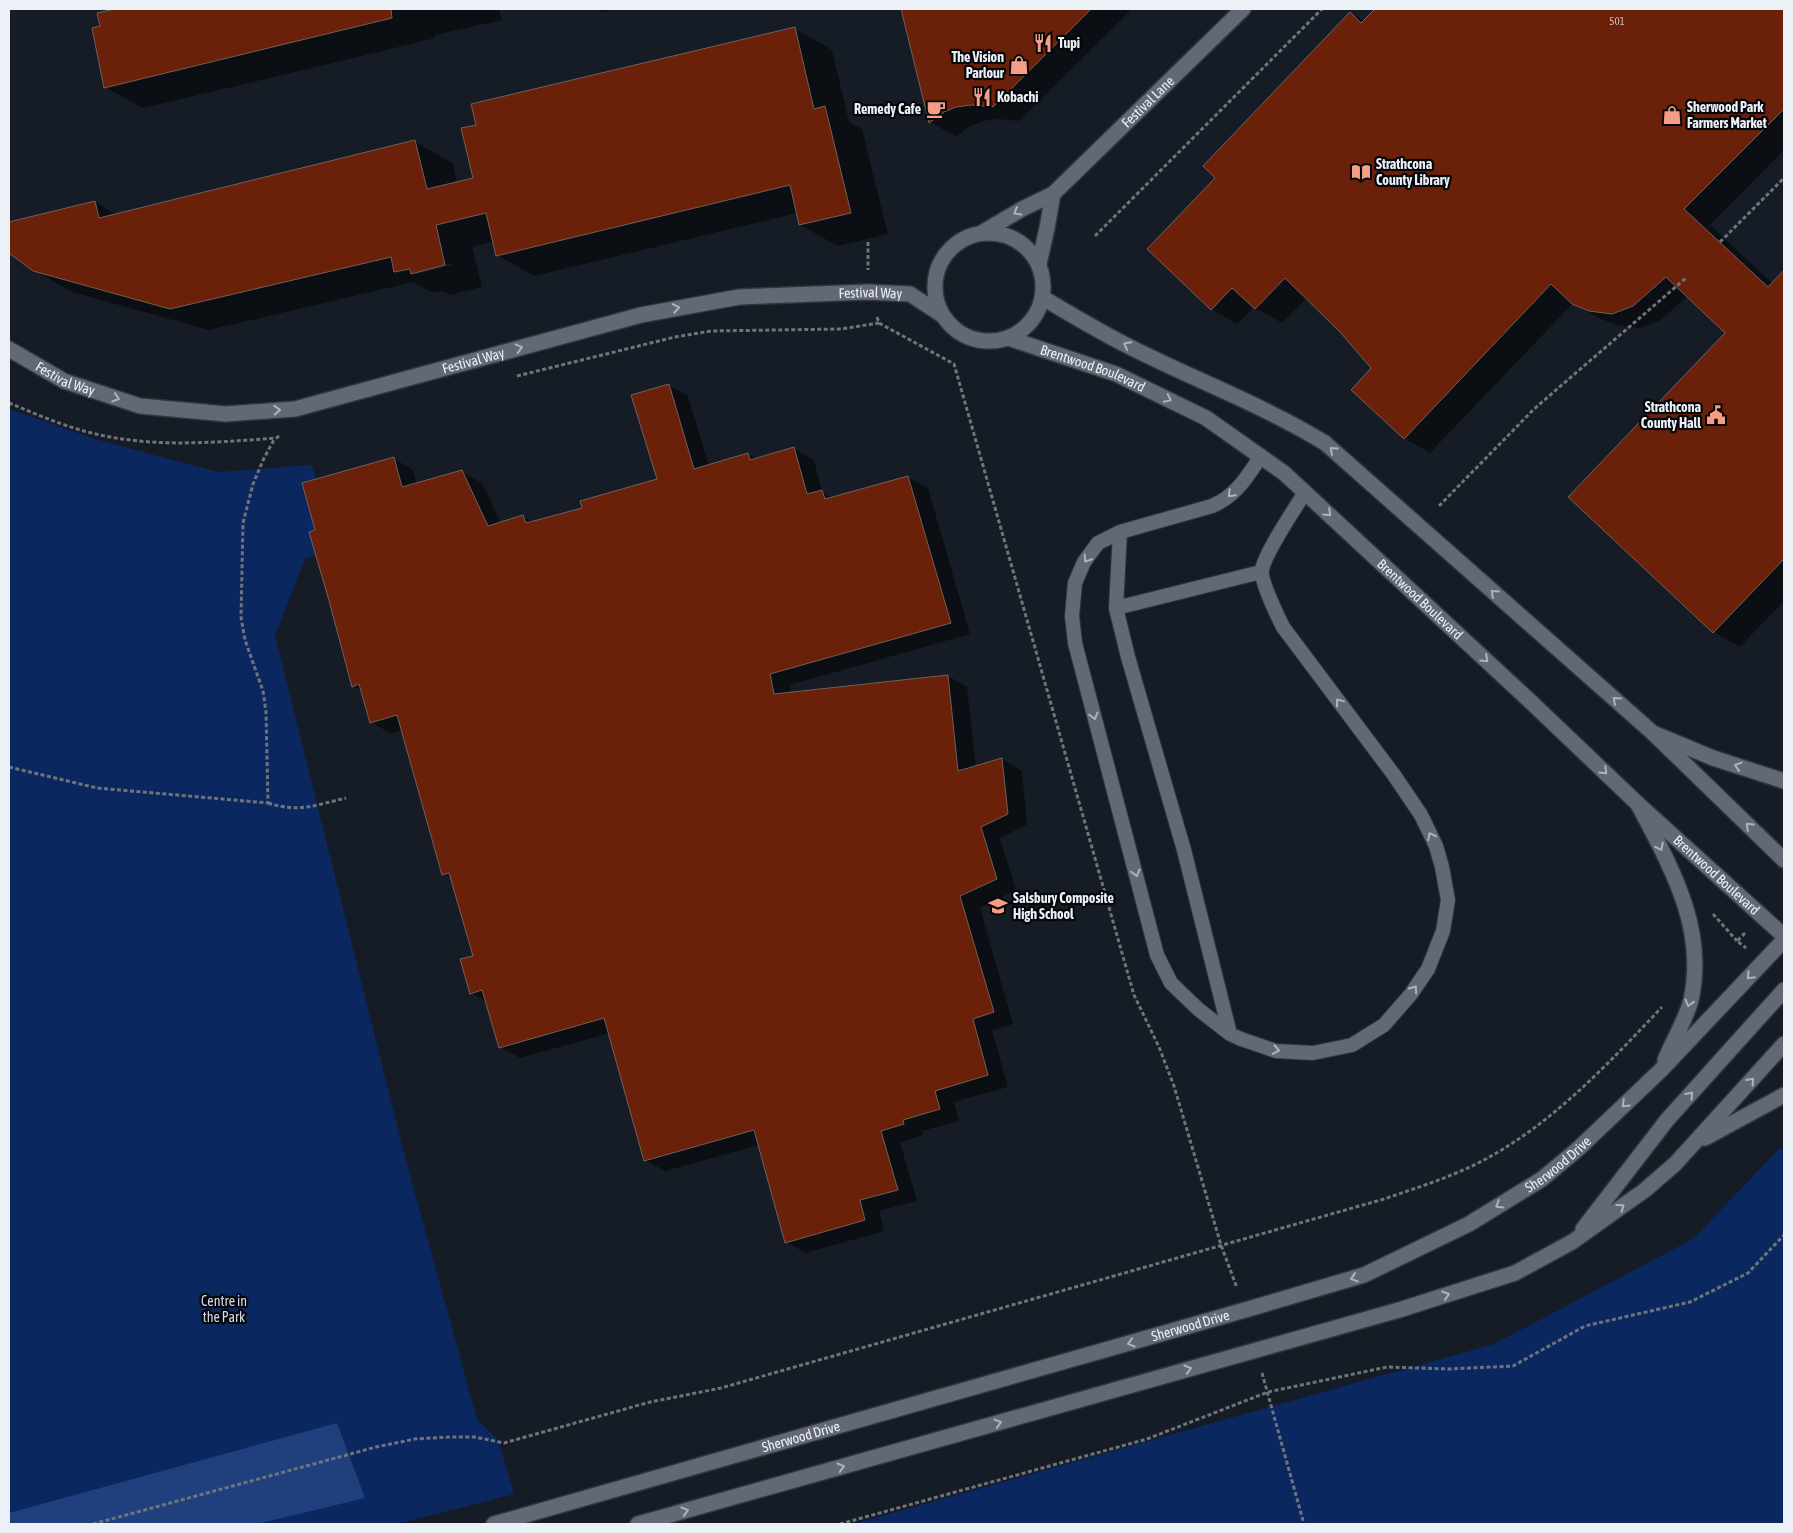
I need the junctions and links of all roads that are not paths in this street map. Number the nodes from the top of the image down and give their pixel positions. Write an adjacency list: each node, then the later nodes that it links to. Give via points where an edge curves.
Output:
1 (1243, 9): 2 (street, Festival Lane)
2 (1053, 194): 3 (street, Festival Lane, one-way to 3); 4 (street)
3 (983, 232): 4 (street, via 1000,233 1016,239 1030,250); 6 (street, via 952,246 940,261 934,279 935,297)
4 (1039, 264): 5 (street, via 1044,281)
5 (1043, 298): 7 (street, via 1036,316 1024,329); 14 (street, one-way to 5, via 1325,443 1258,406 1130,347)
6 (942, 315): 7 (street, via 954,329 971,338 990,342); 8 (street, Festival Way, one-way to 6, via 64,381 140,406 226,414 295,409 641,315 740,297 868,292 910,294)
7 (1008, 338): 9 (street, Brentwood Boulevard, one-way to 9, via 1116,374 1206,418)
8 (9, 349)
9 (1261, 456): 10 (street, Brentwood Boulevard); 11 (lane, one-way to 11, via 1226,500)
10 (1306, 492): 12 (lane, via 1265,559); 16 (street, Brentwood Boulevard, one-way to 16)
11 (1120, 532): 13 (lane); 21 (lane, one-way to 21, via 1098,542 1075,583 1072,616 1075,643 1157,956 1171,983)
12 (1261, 572): 13 (lane); 21 (lane, one-way to 12, via 1276,1052 1313,1053 1352,1045 1384,1024 1428,969 1443,931 1448,900 1436,846 1421,815 1283,627)
13 (1116, 608): 21 (lane, via 1184,850)
14 (1653, 733): 15 (street, one-way to 14, via 1713,758); 17 (street, one-way to 14)
15 (1784, 781)
16 (1638, 804): 18 (street, Brentwood Boulevard); 23 (street, one-way to 23, via 1673,872 1695,948 1690,1002)
17 (1784, 860)
18 (1784, 936)
19 (1784, 940): 23 (street, Sherwood Drive, one-way to 23)
20 (1784, 990): 26 (street, one-way to 20, via 1667,1120)
21 (1230, 1034)
22 (1784, 1044): 25 (street, one-way to 22)
23 (1660, 1070): 27 (street, Sherwood Drive, one-way to 27, via 1542,1179 1469,1224 1364,1275)
24 (1784, 1095): 25 (street)
25 (1695, 1143): 26 (street, one-way to 25, via 1644,1190)
26 (1572, 1242): 28 (street, one-way to 26, via 1399,1310 1516,1273)
27 (494, 1524)
28 (638, 1524)

